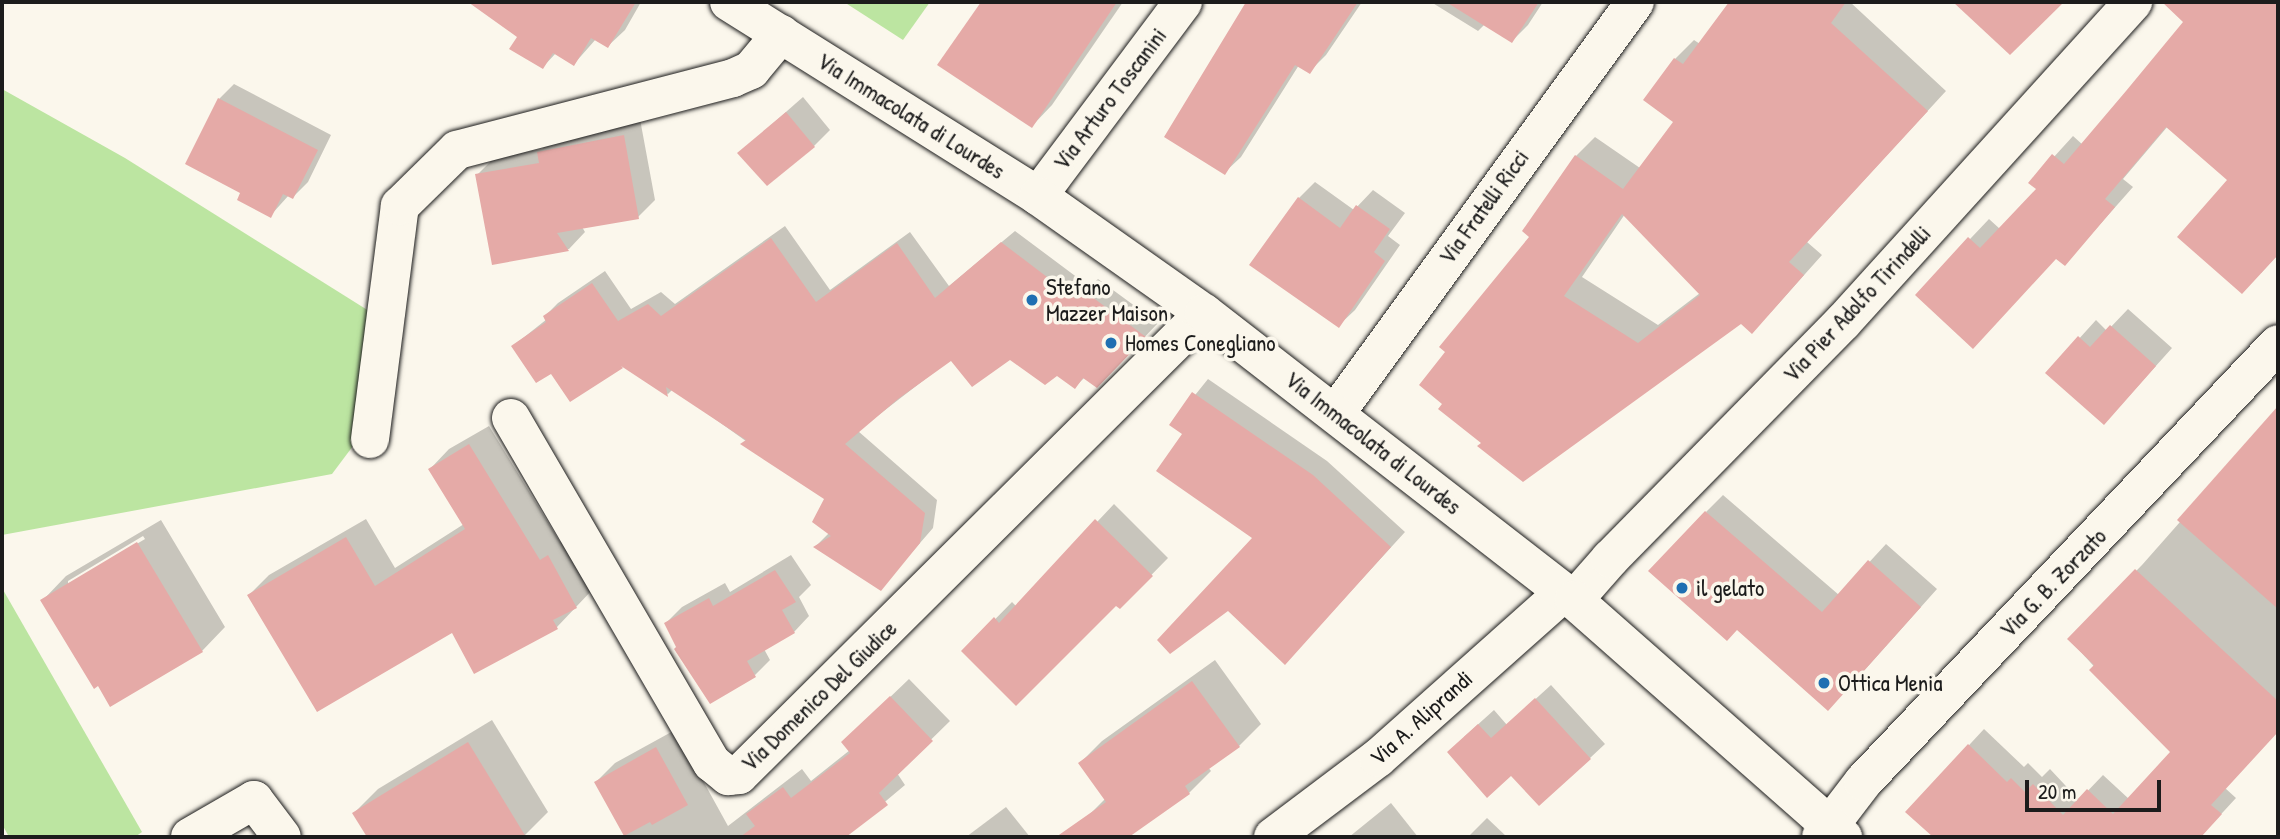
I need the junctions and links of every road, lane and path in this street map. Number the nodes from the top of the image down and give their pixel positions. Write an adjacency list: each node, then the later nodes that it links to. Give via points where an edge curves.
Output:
1 (729, 2): 5 (street, Via Immacolata di Lourdes)
2 (1183, 2): 6 (street, Via Arturo Toscanini)
3 (1634, 2): 9 (street, Via Fratelli Ricci)
4 (2133, 2): 12 (street, Via Pier Adolfo Tirindelli, via 1843,322)
5 (781, 34): 6 (street, Via Immacolata di Lourdes); 11 (street, via 751,70 733,78 457,150 400,206)
6 (1038, 196): 7 (street, Via Immacolata di Lourdes)
7 (1204, 313): 9 (street, Via Immacolata di Lourdes); 10 (street, Via Domenico Del Giudice, via 740,775 728,776 712,763)
8 (2278, 344): 13 (street, Via G. B. Zorzato, via 1863,782)
9 (1336, 413): 12 (street, Via Immacolata di Lourdes)
10 (511, 418)
11 (370, 439)
12 (1569, 596): 13 (street, Via Immacolata di Lourdes); 16 (street, Via A. Aliprandi, via 1378,758)
13 (1832, 833)
14 (190, 837): 15 (street, via 254,800)
15 (282, 837)
16 (1273, 837)

